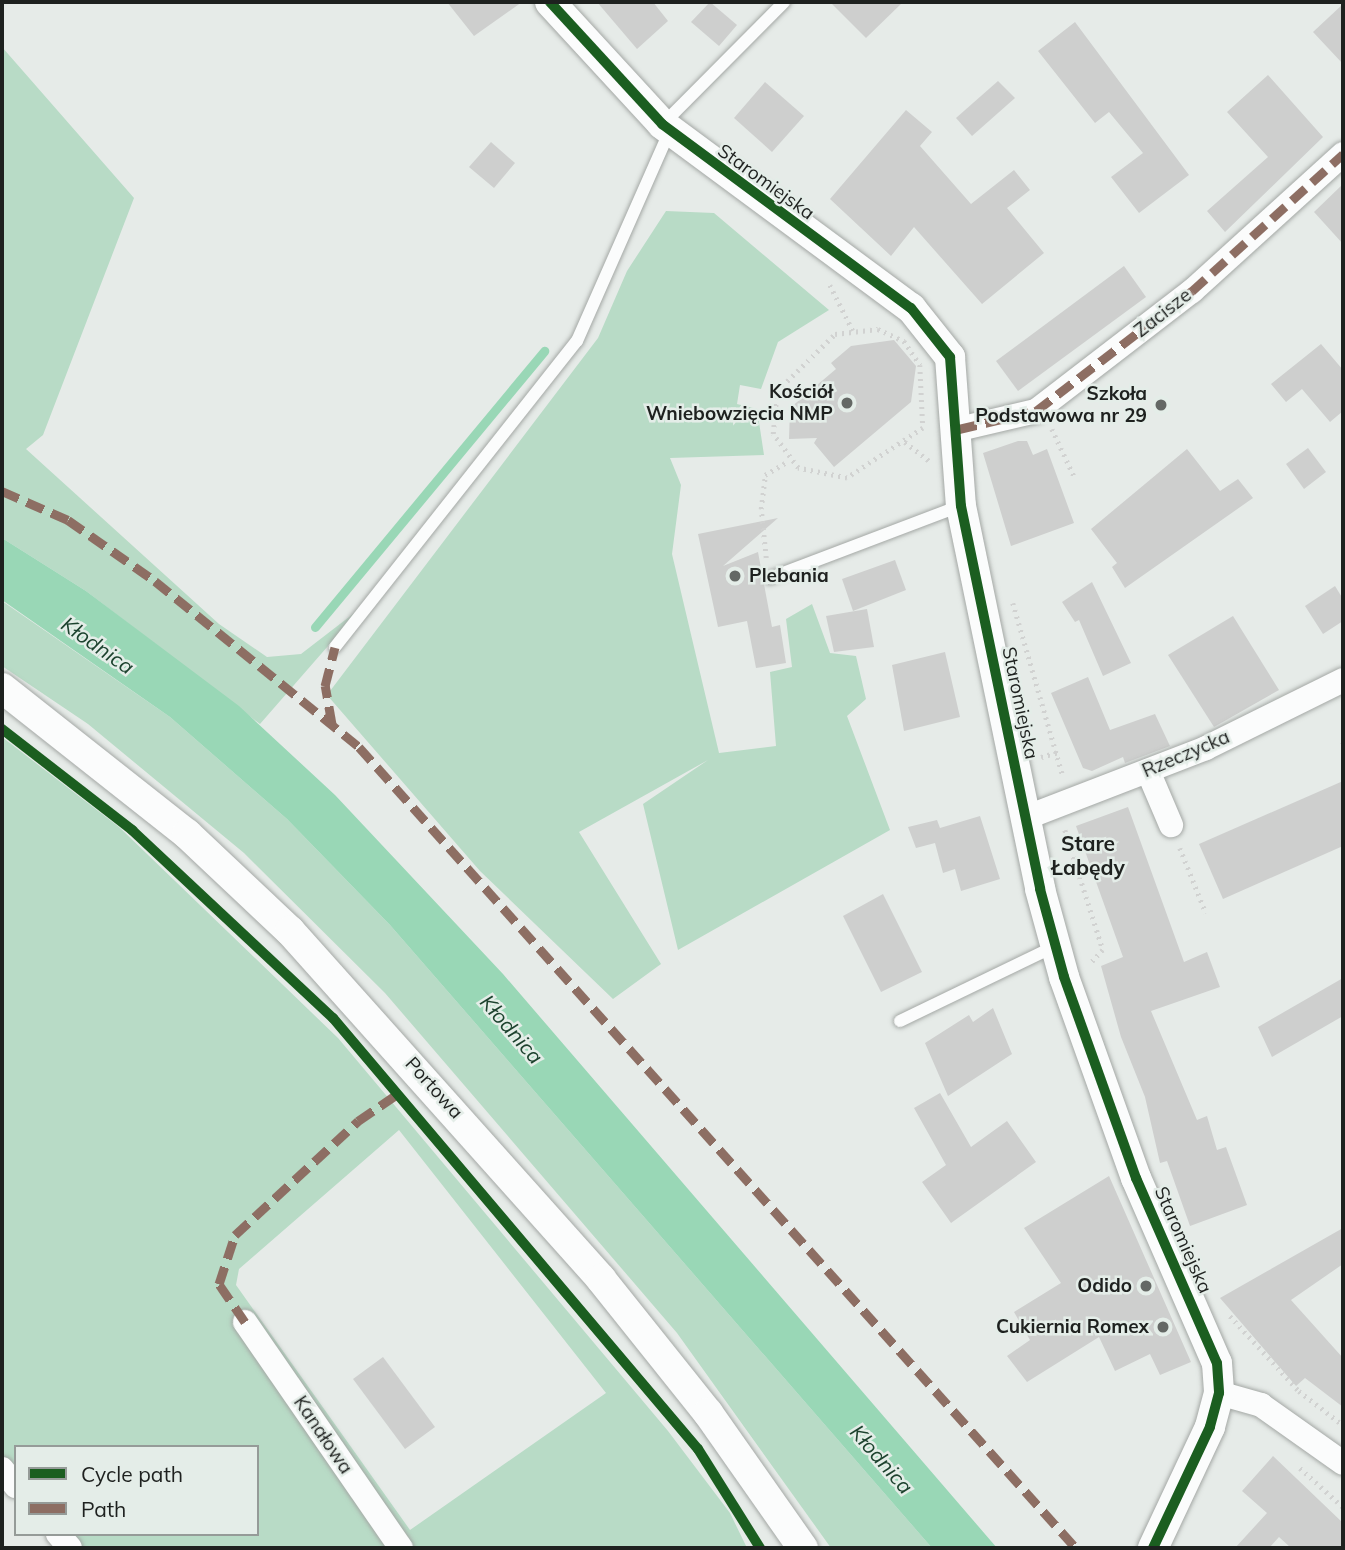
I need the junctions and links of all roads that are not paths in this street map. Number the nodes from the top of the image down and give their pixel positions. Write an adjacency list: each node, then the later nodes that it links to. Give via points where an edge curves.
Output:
1 (550, 2): 3 (street, Staromiejska)
2 (784, 2): 3 (lane)
3 (666, 127): 5 (street, Staromiejska, via 921,317 954,368); 8 (lane, via 577,341)
4 (1343, 154): 5 (street, Zacisze, via 1192,290 1036,411)
5 (959, 429): 6 (street, Staromiejska)
6 (961, 506): 7 (lane); 12 (street, Staromiejska)
7 (771, 578)
8 (335, 647)
9 (1343, 680): 11 (street, Rzeczycka)
10 (2, 688): 22 (street, Portowa, via 187,834 290,931 601,1279 708,1413)
11 (1148, 771): 12 (street, Rzeczycka); 13 (street)
12 (1025, 818): 14 (street, Staromiejska)
13 (1171, 825)
14 (1056, 946): 15 (lane); 17 (street, Staromiejska, via 1136,1178 1217,1363)
15 (900, 1021)
16 (245, 1322): 21 (street, Kanałowa)
17 (1219, 1393): 18 (street, via 1261,1405); 23 (street, Staromiejska, via 1210,1427)
18 (1343, 1463)
19 (2, 1469): 20 (street)
20 (14, 1484)
21 (401, 1548)
22 (803, 1548)
23 (1153, 1548)

